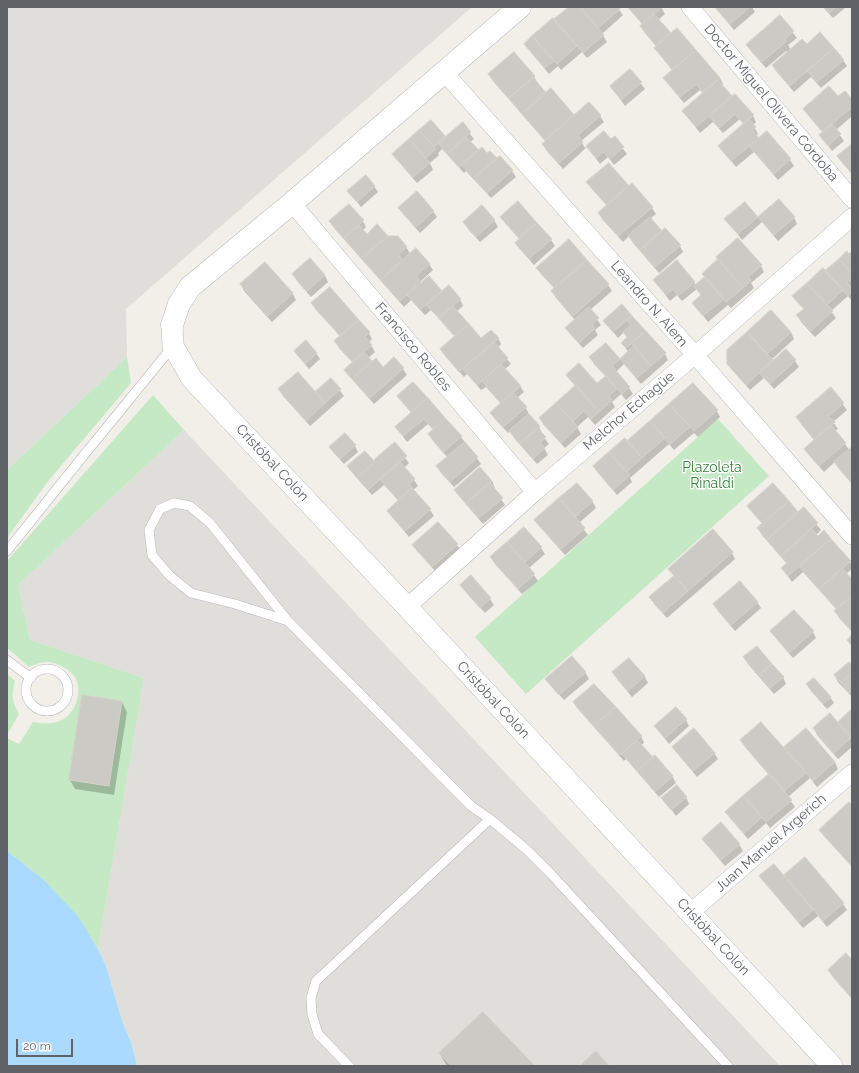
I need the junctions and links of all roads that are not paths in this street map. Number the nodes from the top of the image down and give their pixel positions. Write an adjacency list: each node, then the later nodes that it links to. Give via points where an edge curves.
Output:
1 (520, 7): 3 (main road)
2 (690, 7): 4 (street, Doctor Miguel Olivera Córdoba)
3 (445, 73): 5 (main road); 8 (street, Leandro N. Alem)
4 (852, 199)
5 (292, 203): 7 (main road, via 190,287 179,304); 9 (street, Francisco Robles)
6 (852, 218): 8 (street, Melchor Echagüe)
7 (173, 336): 11 (lane, via 80,460); 12 (street, Cristóbal Colón, via 192,379)
8 (694, 355): 9 (street, Melchor Echagüe); 10 (street, Leandro N. Alem)
9 (535, 492): 12 (street, Melchor Echagüe)
10 (852, 536)
11 (7, 551)
12 (407, 606): 18 (street, Cristóbal Colón)
13 (288, 621): 13 (lane, via 205,519 190,506 174,503 160,509 150,530 152,555 170,576 191,593); 17 (lane, via 471,806)
14 (7, 660): 15 (lane)
15 (31, 678): 15 (lane, via 26,691 37,709 51,711 64,703 68,690 63,677 57,672 43,670)
16 (852, 772): 18 (street, Juan Manuel Argerich)
17 (490, 819): 19 (lane, via 316,981 311,998 312,1014 318,1034); 20 (lane, via 551,874)
18 (691, 912): 21 (street, Cristóbal Colón)
19 (349, 1066)
20 (728, 1066)
21 (832, 1066)

